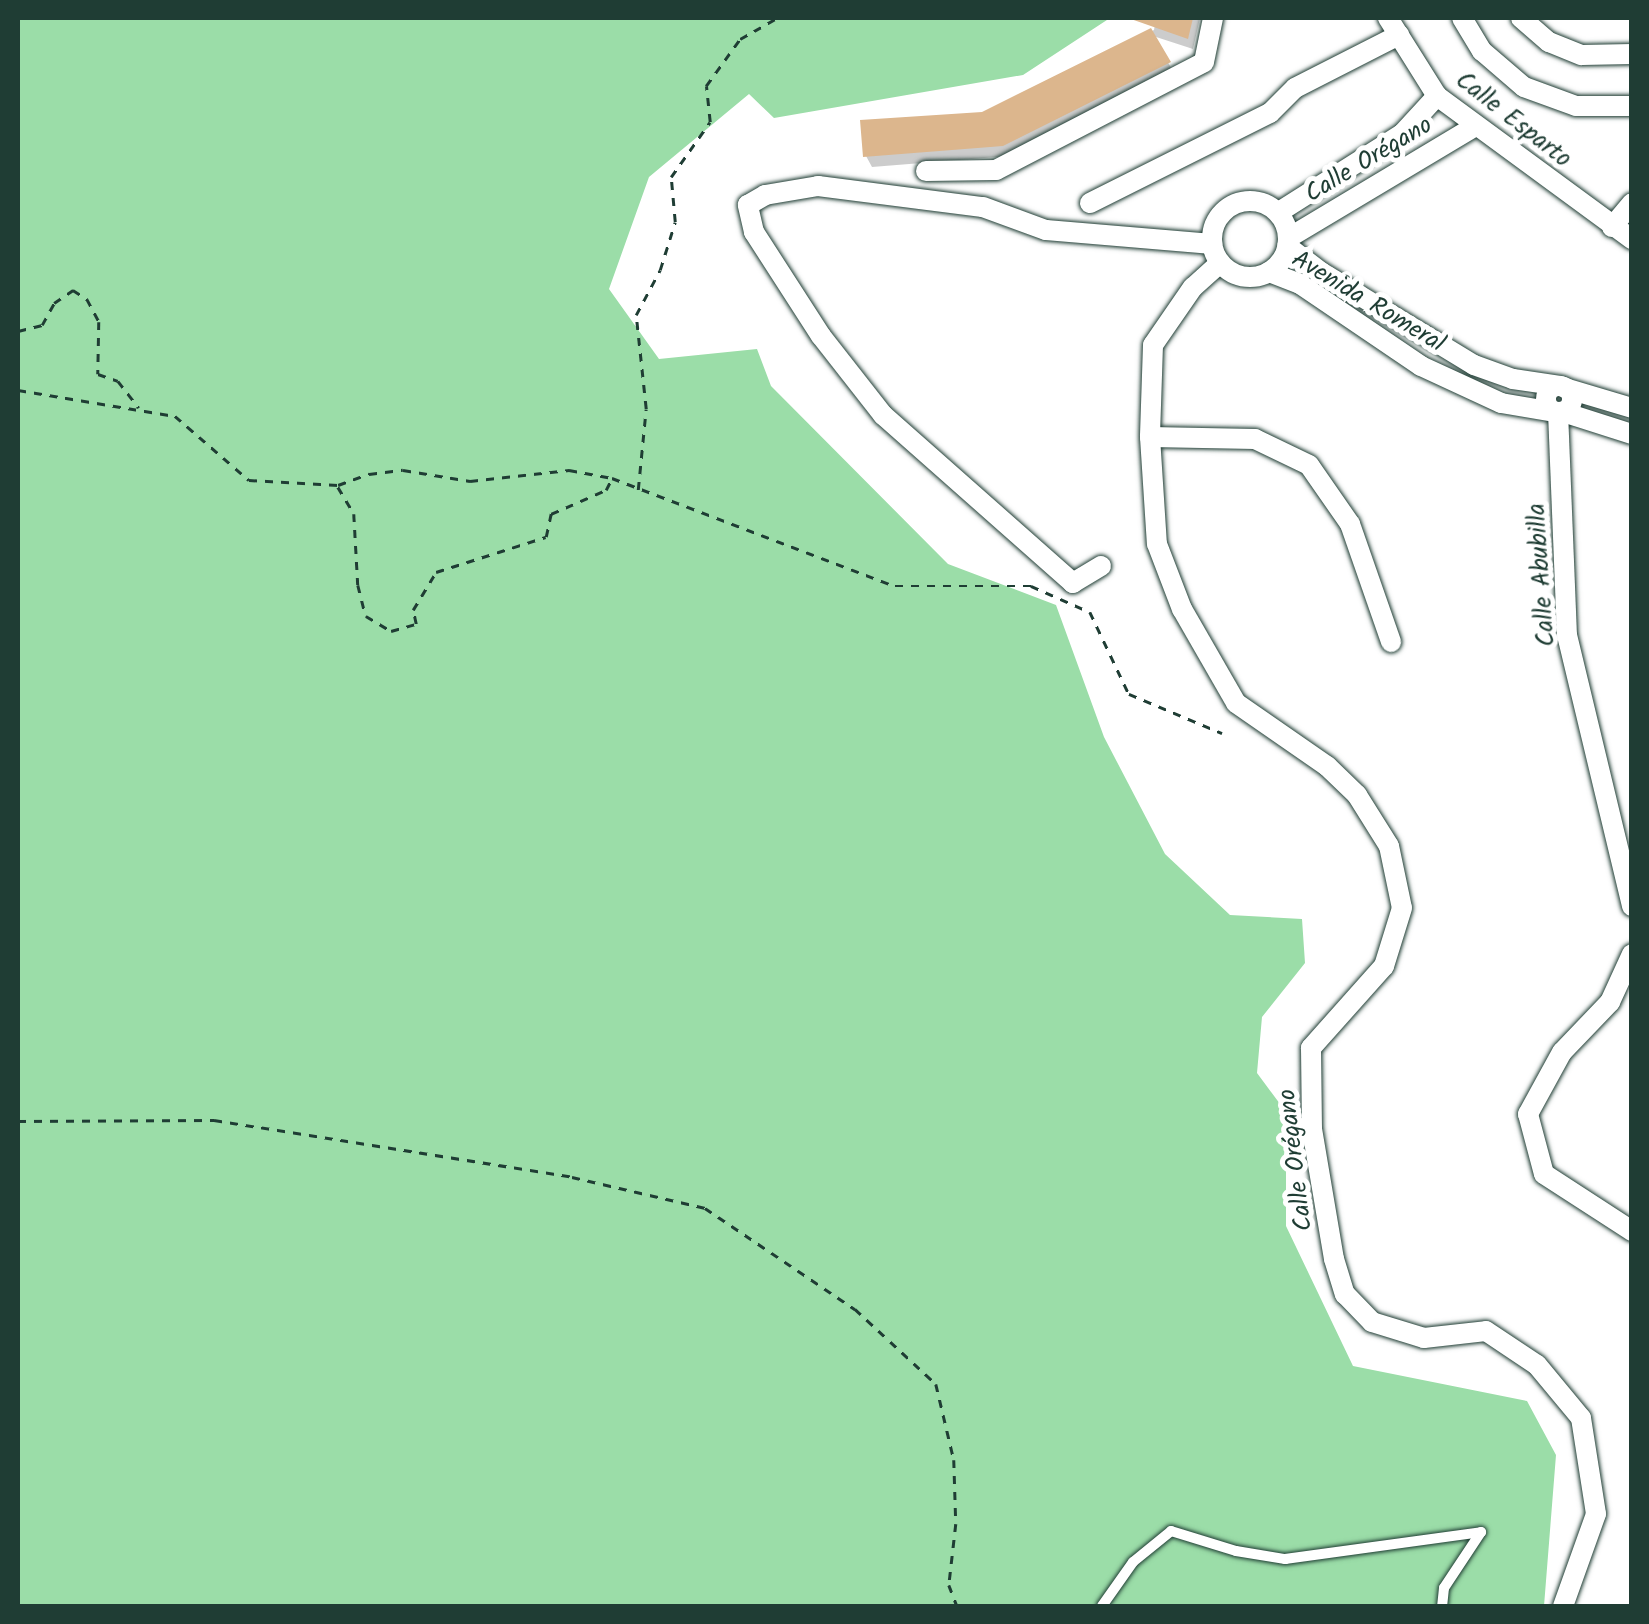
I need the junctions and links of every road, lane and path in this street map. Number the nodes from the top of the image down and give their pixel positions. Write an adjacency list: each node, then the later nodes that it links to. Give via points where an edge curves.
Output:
1 (776, 18): 29 (path, via 740,40 706,86 710,122 671,177 674,222 660,270 636,315 646,409)
2 (1213, 18): 10 (street, via 1204,62 996,170)
3 (1462, 18): 8 (street, via 1482,52 1524,87 1576,106)
4 (1522, 18): 6 (street, via 1549,42 1582,56)
5 (1393, 26): 7 (street, Calle Esparto); 12 (street, via 1295,88 1270,113)
6 (1632, 54)
7 (1437, 96): 9 (street, Calle Esparto); 13 (street, Calle Orégano, via 1402,134)
8 (1632, 106)
9 (1474, 127): 14 (street, Calle Esparto); 16 (street, Calle Orégano)
10 (926, 171)
11 (1632, 202): 14 (street)
12 (1090, 203)
13 (1279, 212): 16 (street); 17 (street, via 1240,202 1218,219)
14 (1612, 226): 15 (street, Calle Esparto)
15 (1632, 238)
16 (1289, 242): 18 (street); 20 (street, Avenida Romeral, via 1321,272 1474,365)
17 (1216, 253): 18 (street, via 1244,278); 26 (street, Calle Orégano, via 1153,345); 30 (street, via 1046,230 983,207 818,186 765,195 748,205 754,232 792,292 883,415 1074,582)
18 (1270, 272): 24 (street, Avenida Romeral, via 1300,284 1420,366 1501,403)
19 (18, 330): 23 (path, via 42,325 54,302 73,290 98,322 98,374 118,381)
20 (1563, 387): 22 (street, Avenida Romeral); 24 (street, Calle Abubilla, via 1545,398)
21 (18, 390): 23 (path)
22 (1632, 408)
23 (140, 409): 28 (path, via 175,416 249,480)
24 (1558, 412): 25 (street, Avenida Romeral); 33 (street, Calle Abubilla, via 1567,635)
25 (1632, 434)
26 (1150, 436): 31 (street, via 1255,439 1310,465 1350,524); 40 (street, Calle Orégano, via 1157,544 1182,609 1236,703 1327,766 1357,795 1390,846 1402,908 1384,966 1311,1048 1312,1128 1346,1294 1372,1322 1424,1338 1486,1332 1537,1365 1581,1418 1596,1514)
27 (612, 478): 28 (path, via 569,470 470,482 403,470); 28 (path, via 606,490 551,514 546,537 436,572 413,610 416,624 391,631 366,616 354,514); 29 (path)
28 (338, 486)
29 (638, 491): 32 (path, via 895,586 1031,586 1090,612 1128,694)
30 (1101, 566)
31 (1391, 642)
32 (1222, 733)
33 (1632, 906)
34 (1632, 954): 36 (street, via 1610,1002 1562,1052 1528,1114 1544,1174)
35 (18, 1121): 37 (path, via 214,1120 572,1176 704,1208 855,1309 936,1384 954,1460 950,1586)
36 (1632, 1231)
37 (957, 1606)
38 (1102, 1606): 39 (lane, via 1133,1562 1171,1531 1285,1559 1481,1532 1444,1588)
39 (1442, 1606)
40 (1563, 1606)

